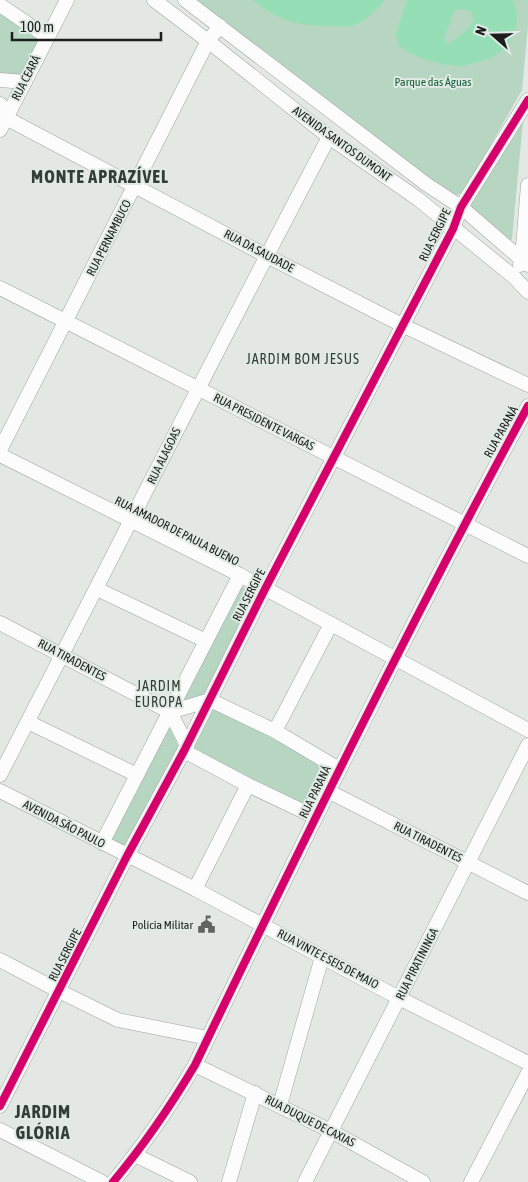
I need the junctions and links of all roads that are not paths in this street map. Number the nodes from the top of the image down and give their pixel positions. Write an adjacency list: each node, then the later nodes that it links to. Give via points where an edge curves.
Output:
1 (67, 0): 6 (street, RUA CEARÁ)
2 (154, 0): 7 (street, AVENIDA SANTOS DUMONT)
3 (185, 0): 5 (street, AVENIDA SANTOS DUMONT)
4 (0, 5): 6 (street)
5 (220, 26): 7 (street, RUA PERNAMBUCO); 14 (street, AVENIDA SANTOS DUMONT)
6 (47, 37): 9 (street, RUA CEARÁ)
7 (208, 41): 13 (street, AVENIDA SANTOS DUMONT); 15 (street, RUA PERNAMBUCO)
8 (0, 80): 9 (street)
9 (25, 82): 12 (street, RUA CEARÁ)
10 (528, 100): 18 (street, RUA SERGIPE)
11 (0, 104): 12 (street)
12 (3, 124): 15 (street, RUA DA SAUDADE)
13 (329, 137): 17 (street, AVENIDA SANTOS DUMONT); 20 (street, RUA ALAGOAS)
14 (426, 184): 17 (street); 18 (street, AVENIDA SANTOS DUMONT)
15 (136, 185): 20 (street, RUA DA SAUDADE); 25 (street, RUA PERNAMBUCO)
16 (528, 185): 21 (street)
17 (418, 199): 19 (street, AVENIDA SANTOS DUMONT)
18 (461, 207): 19 (street, RUA SERGIPE); 21 (street, AVENIDA SANTOS DUMONT)
19 (453, 229): 22 (street, AVENIDA SANTOS DUMONT); 26 (street, RUA SERGIPE)
20 (267, 256): 26 (street, RUA DA SAUDADE); 28 (street, RUA ALAGOAS)
21 (525, 262): 22 (street)
22 (514, 277): 24 (street, AVENIDA SANTOS DUMONT)
23 (0, 288): 25 (street, RUA PRESIDENTE VARGAS)
24 (528, 292)
25 (67, 321): 28 (street, RUA PRESIDENTE VARGAS); 30 (street, RUA PERNAMBUCO)
26 (402, 325): 27 (street, RUA DA SAUDADE); 32 (street, RUA SERGIPE)
27 (528, 385)
28 (198, 388): 32 (street, RUA PRESIDENTE VARGAS); 33 (street, RUA ALAGOAS)
29 (528, 406): 34 (street, RUA PARANÁ)
30 (0, 450)
31 (0, 455): 33 (street, RUA AMADOR DE PAULA BUENO)
32 (333, 458): 34 (street, RUA PRESIDENTE VARGAS); 38 (street, RUA SERGIPE)
33 (132, 521): 36 (street, RUA AMADOR DE PAULA BUENO); 37 (street, RUA ALAGOAS)
34 (464, 524): 35 (street, RUA PRESIDENTE VARGAS); 43 (street, RUA PARANÁ)
35 (528, 556)
36 (240, 575): 38 (street, RUA AMADOR DE PAULA BUENO); 41 (street, RUA SERGIPE)
37 (97, 589): 41 (street); 42 (street, RUA ALAGOAS)
38 (265, 589): 40 (street, RUA AMADOR DE PAULA BUENO); 44 (street, RUA SERGIPE)
39 (0, 623): 42 (street, RUA TIRADENTES)
40 (331, 624): 43 (street, RUA AMADOR DE PAULA BUENO); 48 (street)
41 (206, 642): 45 (street, RUA SERGIPE)
42 (63, 655): 45 (street, RUA TIRADENTES); 46 (street, RUA ALAGOAS)
43 (396, 658): 47 (street, RUA AMADOR DE PAULA BUENO); 51 (street, RUA PARANÁ)
44 (210, 700): 45 (street); 48 (street); 50 (street, RUA SERGIPE)
45 (170, 712): 50 (street); 53 (street, RUA SERGIPE)
46 (28, 722): 52 (street, RUA ALAGOAS); 53 (street)
47 (528, 730)
48 (275, 731): 51 (street)
49 (528, 745): 60 (street, RUA PIRATININGA)
50 (186, 748): 54 (street); 59 (street, RUA SERGIPE)
51 (339, 769): 56 (street, RUA PARANÁ)
52 (0, 775)
53 (137, 775): 58 (street, RUA SERGIPE)
54 (248, 785): 57 (street); 61 (street)
55 (0, 791): 58 (street, AVENIDA SÃO PAULO)
56 (328, 791): 57 (street, RUA PARANÁ); 60 (street, RUA TIRADENTES)
57 (316, 817): 63 (street, RUA PARANÁ)
58 (102, 843): 59 (street, AVENIDA SÃO PAULO)
59 (127, 856): 61 (street, RUA VINTE E SEIS DE MAIO); 66 (street, RUA SERGIPE)
60 (469, 863): 62 (street, RUA TIRADENTES); 67 (street, RUA PIRATININGA)
61 (195, 889): 63 (street, RUA VINTE E SEIS DE MAIO)
62 (528, 894)
63 (263, 925): 64 (street, RUA VINTE E SEIS DE MAIO); 68 (street, RUA PARANÁ)
64 (322, 956): 67 (street, RUA VINTE E SEIS DE MAIO); 73 (street)
65 (0, 960): 66 (street)
66 (59, 991): 68 (street, via 118,1020); 74 (street, RUA SERGIPE)
67 (400, 998): 69 (street, RUA VINTE E SEIS DE MAIO); 76 (street, RUA PIRATININGA)
68 (208, 1038): 70 (street, RUA PARANÁ)
69 (528, 1062)
70 (195, 1065): 72 (street, RUA DUQUE DE CAXIAS); 77 (street, RUA PARANÁ, via 167,1112)
71 (528, 1072): 84 (street)
72 (255, 1093): 73 (street, RUA DUQUE DE CAXIAS); 81 (street)
73 (280, 1105): 76 (street, RUA DUQUE DE CAXIAS)
74 (0, 1106)
75 (0, 1130): 78 (street)
76 (331, 1131): 82 (street, RUA PIRATININGA); 83 (street, RUA DUQUE DE CAXIAS)
77 (135, 1155): 79 (street, RUA PARANÁ); 80 (street)
78 (102, 1182)
79 (113, 1182)
80 (190, 1182)
81 (229, 1182)
82 (305, 1182)
83 (423, 1182)
84 (471, 1182)

